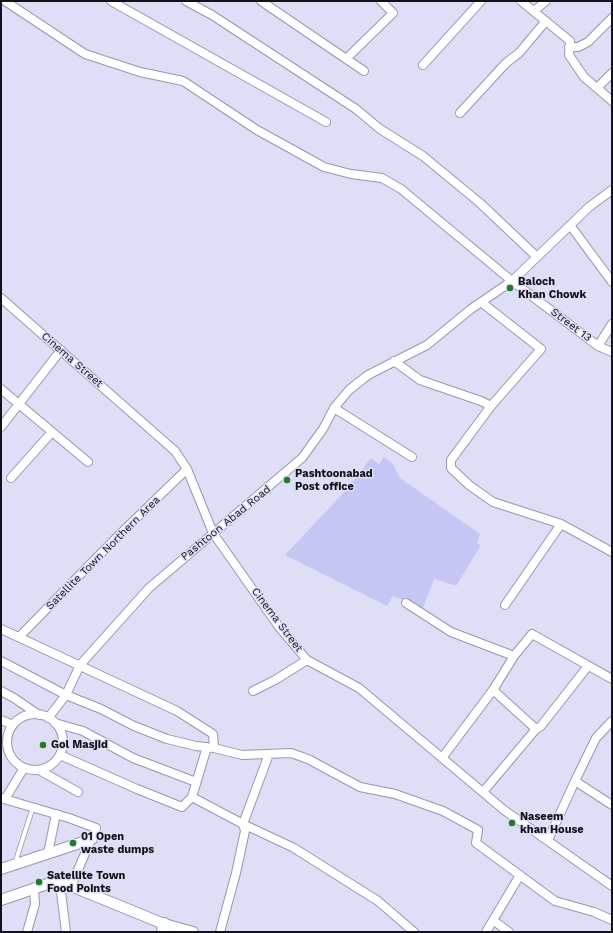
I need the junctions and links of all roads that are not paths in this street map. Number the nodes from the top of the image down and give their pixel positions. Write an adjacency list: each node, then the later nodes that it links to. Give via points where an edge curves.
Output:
1 (4, 1): 24 (street, Street 13, via 85,54 140,72 183,81 257,130 324,167 382,178 401,189)
2 (111, 1): 20 (street)
3 (186, 1): 23 (street, via 212,15 356,109 423,156 480,203)
4 (261, 1): 13 (street)
5 (381, 1): 13 (street, via 393,13)
6 (481, 1): 14 (street)
7 (521, 1): 9 (street)
8 (546, 1): 9 (street)
9 (534, 11): 11 (street)
10 (612, 18): 12 (street, via 588,42 578,47)
11 (546, 21): 12 (street, via 570,42); 19 (street, via 519,53 506,63)
12 (569, 47): 17 (street, via 569,55 584,76)
13 (346, 59): 15 (street)
14 (423, 65)
15 (364, 71)
16 (612, 73): 17 (street)
17 (597, 88): 18 (street)
18 (612, 101)
19 (460, 113)
20 (326, 122)
21 (612, 190): 22 (street, Pashtoon Abad Road)
22 (570, 225): 23 (street, Pashtoon Abad Road); 25 (street)
23 (537, 257): 24 (street, Pashtoon Abad Road)
24 (512, 281): 27 (street, Pashtoon Abad Road); 29 (street, Street 13)
25 (612, 282)
26 (1, 298): 30 (street, Cinema Street)
27 (481, 302): 32 (street, Pashtoon Abad Road, via 427,345); 35 (street, via 541,349)
28 (612, 324): 29 (street)
29 (598, 346): 31 (street, Street 13)
30 (60, 350): 34 (street); 41 (street, Cinema Street, via 175,451)
31 (612, 352)
32 (394, 361): 35 (street, via 420,380); 36 (street, Pashtoon Abad Road, via 368,375 349,390)
33 (1, 389): 34 (street)
34 (19, 404): 37 (street); 38 (street)
35 (491, 406): 43 (street, via 451,460 451,468 493,502)
36 (334, 408): 39 (street); 44 (street, Pashtoon Abad Road, via 324,429 302,458)
37 (1, 427)
38 (52, 432): 40 (street); 42 (street)
39 (412, 458)
40 (88, 462)
41 (187, 469): 44 (street, Cinema Street); 49 (street, Satellite Town Northern Area)
42 (11, 478)
43 (561, 524): 45 (street); 47 (street)
44 (213, 533): 51 (street, Cinema Street, via 279,627); 53 (street, Pashtoon Abad Road, via 149,588)
45 (612, 552)
46 (406, 603): 50 (street, via 451,632)
47 (505, 605)
48 (1, 629): 49 (street)
49 (19, 637): 53 (street)
50 (514, 656): 54 (street, via 532,634); 57 (street)
51 (307, 660): 56 (street); 71 (street, Cinema Street, via 359,688)
52 (1, 661): 59 (street)
53 (80, 665): 59 (street, Pashtoon Abad Road); 67 (street, via 177,710 213,734)
54 (588, 666): 55 (street); 66 (street)
55 (612, 679)
56 (253, 690)
57 (493, 690): 66 (street); 71 (street)
58 (1, 691): 60 (street)
59 (66, 695): 61 (street, Pashtoon Abad Road); 67 (street, via 167,739)
60 (39, 715): 61 (street); 65 (street, via 21,718)
61 (48, 718): 64 (street)
62 (1, 720): 65 (street)
63 (612, 721): 74 (street, via 596,738)
64 (55, 723): 70 (street, via 63,738); 75 (street, via 83,731 133,758)
65 (14, 725): 68 (street)
66 (536, 729): 77 (street)
67 (211, 748): 69 (street, via 242,755); 75 (street)
68 (5, 750): 72 (street)
69 (269, 754): 83 (street); 89 (street, via 291,753 308,759 360,787 395,794 443,810 478,830 476,843)
70 (60, 755): 73 (street, via 48,767); 78 (street, via 137,790 182,807)
71 (442, 758): 77 (street, Cinema Street)
72 (24, 768): 73 (street); 79 (street)
73 (39, 770): 76 (street)
74 (574, 781): 80 (street); 85 (street)
75 (196, 782): 78 (street)
76 (78, 792)
77 (482, 792): 85 (street, Cinema Street)
78 (192, 797): 83 (street)
79 (3, 798): 81 (street)
80 (612, 805)
81 (33, 807): 82 (street); 87 (lane)
82 (56, 814): 84 (street, via 96,828); 86 (street)
83 (243, 824): 101 (street, via 245,831); 102 (street, via 294,848 378,901)
84 (92, 839): 86 (street); 91 (street)
85 (548, 840): 92 (street, Cinema Street)
86 (48, 853): 87 (street)
87 (14, 865): 88 (street)
88 (1, 869)
89 (520, 875): 95 (street, via 555,901); 96 (street)
90 (60, 884): 91 (street); 93 (street, via 53,882); 99 (street)
91 (70, 886): 97 (street)
92 (612, 886)
93 (34, 889): 94 (street); 98 (street, via 34,904)
94 (1, 900)
95 (612, 920)
96 (494, 921): 103 (street); 104 (street)
97 (164, 928): 100 (street)
98 (27, 932)
99 (66, 932)
100 (193, 932)
101 (220, 932)
102 (414, 932)
103 (486, 932)
104 (509, 932)

